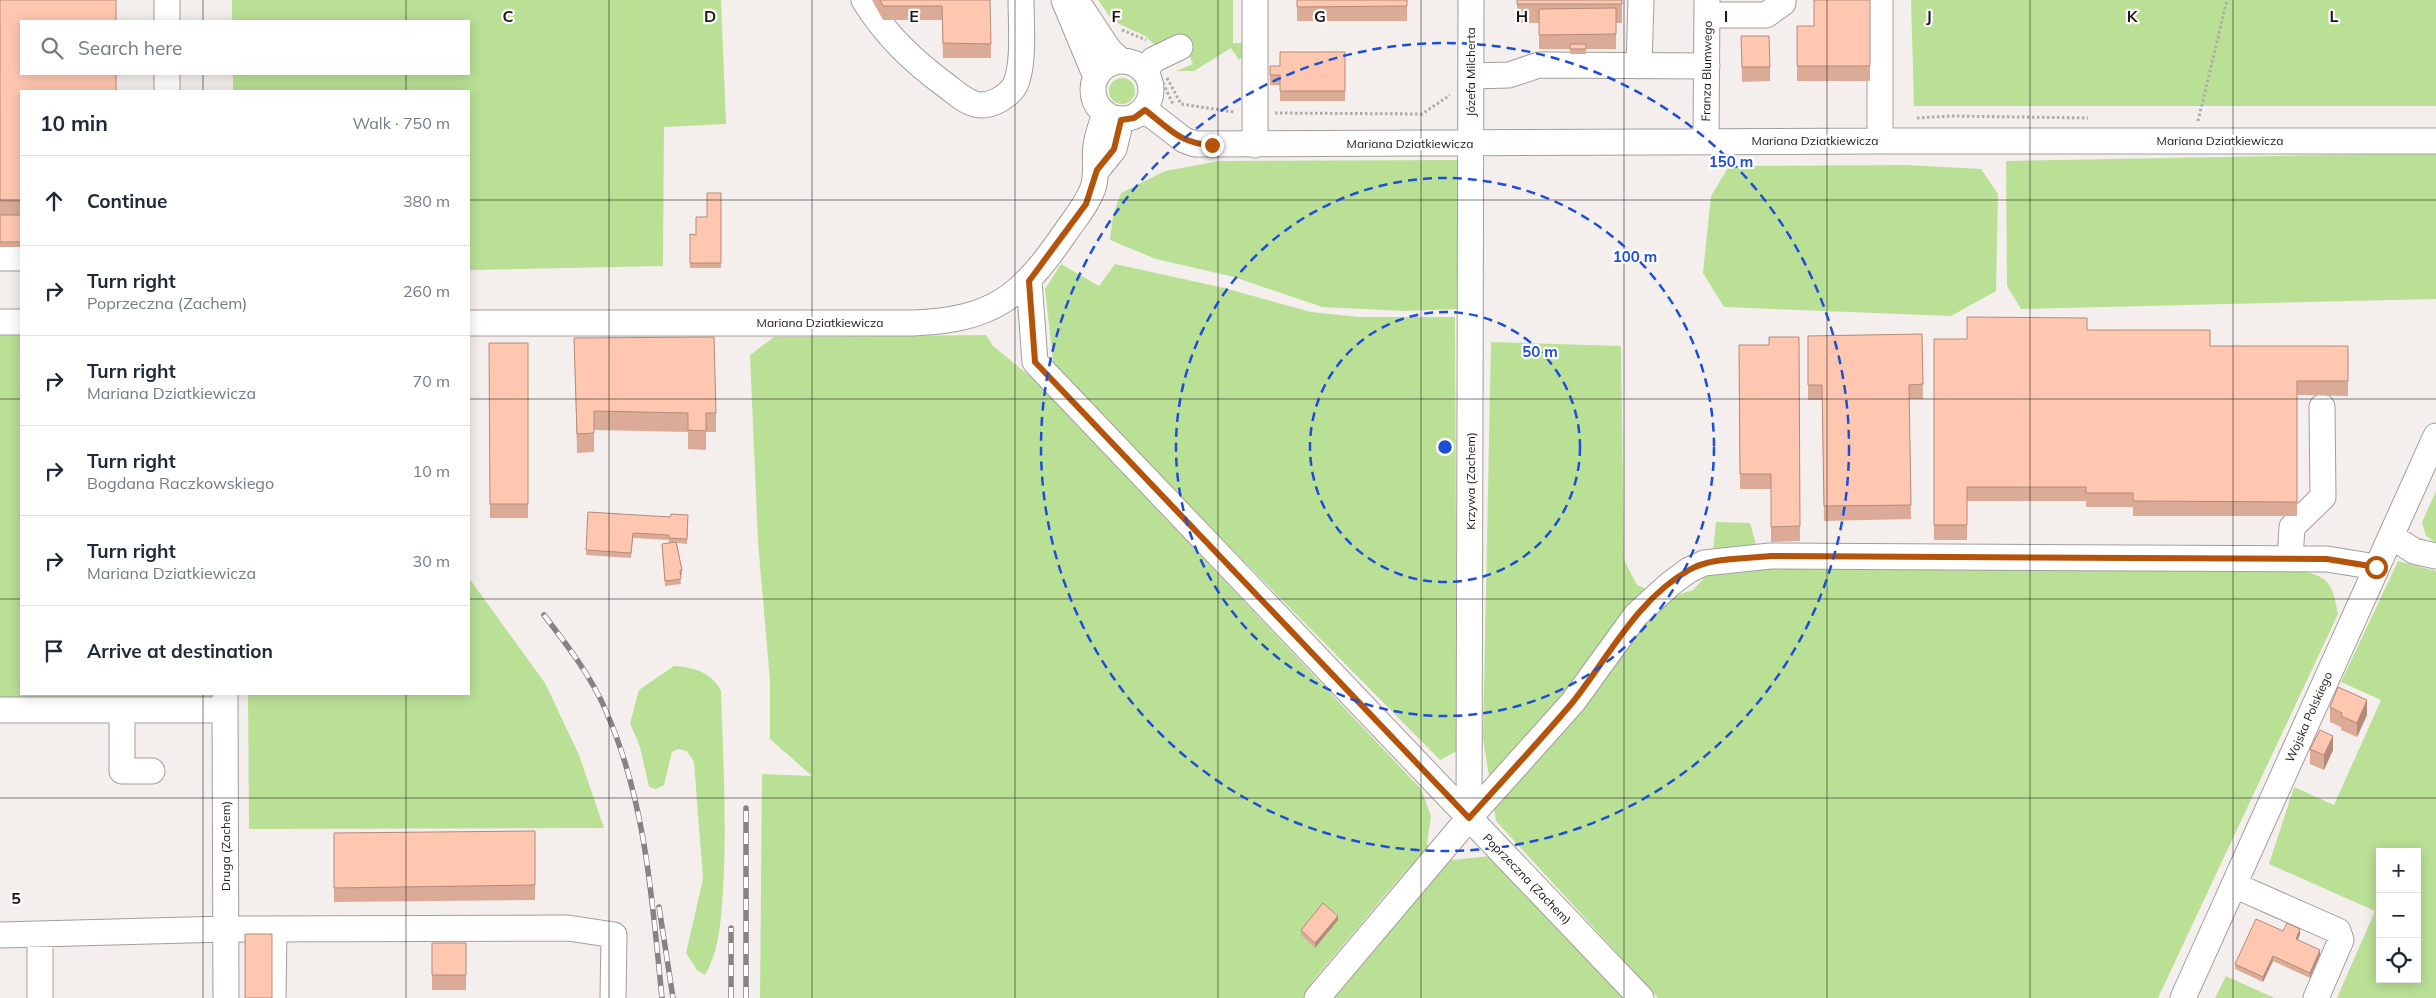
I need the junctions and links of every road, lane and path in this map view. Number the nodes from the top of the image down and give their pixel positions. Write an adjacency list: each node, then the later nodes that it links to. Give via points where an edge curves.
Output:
1 (167, 0): 13 (street)
2 (864, 0): 3 (street, via 876,20 914,62 966,100 980,105 994,103 1014,87 1019,72)
3 (1021, 0)
4 (1064, 0): 21 (street)
5 (1076, 0): 15 (street, via 1109,50)
6 (1254, 0): 30 (street)
7 (1471, 0): 20 (street, Józefa Milcherta)
8 (1641, 0): 16 (street)
9 (1783, 0): 12 (street, via 1766,15)
10 (1880, 0): 25 (street)
11 (2227, 0): 26 (path)
12 (1707, 7): 17 (street, Franza Blumwego)
13 (167, 20)
14 (1180, 47): 18 (street, via 1153,60)
15 (1121, 61): 18 (street, via 1137,65); 21 (street, via 1109,64)
16 (1639, 66): 17 (street); 20 (street, via 1539,66 1509,75)
17 (1707, 66): 28 (street, Franza Blumwego)
18 (1145, 72): 23 (street, via 1152,92)
19 (167, 75): 22 (street)
20 (1471, 76): 29 (street, Józefa Milcherta)
21 (1096, 77): 24 (street, via 1093,96 1099,108)
22 (167, 90)
23 (1145, 110): 24 (street, via 1134,118); 30 (street, Mariana Dziatkiewicza, via 1184,140 1195,144)
24 (1113, 117): 33 (street, Mariana Dziatkiewicza, via 1114,149 1097,170 1086,204)
25 (1880, 141): 26 (street, Mariana Dziatkiewicza); 28 (street, Mariana Dziatkiewicza)
26 (2194, 141): 27 (street, Mariana Dziatkiewicza)
27 (2436, 141)
28 (1706, 142): 29 (street, Mariana Dziatkiewicza)
29 (1471, 144): 30 (street, Mariana Dziatkiewicza); 47 (street, Krzywa (Zachem))
30 (1256, 145)
31 (0, 258): 32 (street)
32 (20, 258)
33 (1029, 281): 36 (street, Mariana Dziatkiewicza, via 983,311 946,322); 47 (street, Poprzeczna (Zachem), via 1035,362)
34 (0, 322): 35 (street)
35 (20, 322)
36 (470, 322)
37 (2322, 407): 41 (street, via 2323,497 2292,527)
38 (2436, 436): 39 (street, Wojska Polskiego)
39 (2391, 536): 40 (street, via 2414,551); 42 (street, Wojska Polskiego)
40 (2436, 556)
41 (2290, 559): 42 (street, via 2327,559); 47 (street, via 1770,556 1704,563 1670,584 1636,615 1573,702)
42 (2376, 567): 48 (street, Wojska Polskiego)
43 (225, 702): 45 (street); 49 (street, Druga (Zachem))
44 (0, 710): 45 (street)
45 (122, 710): 46 (street, via 122,771)
46 (152, 771)
47 (1469, 818): 57 (street); 58 (street, Poprzeczna (Zachem))
48 (2234, 885): 59 (street, Wojska Polskiego); 60 (street, via 2338,931 2341,940)
49 (226, 929): 50 (street); 52 (street); 54 (street, Druga (Zachem))
50 (274, 929): 55 (street); 56 (street, via 568,928 614,935)
51 (0, 935): 52 (street)
52 (40, 935): 53 (street)
53 (40, 998)
54 (226, 998)
55 (273, 998)
56 (613, 998)
57 (1317, 998)
58 (1642, 998)
59 (2183, 998)
60 (2316, 998)

